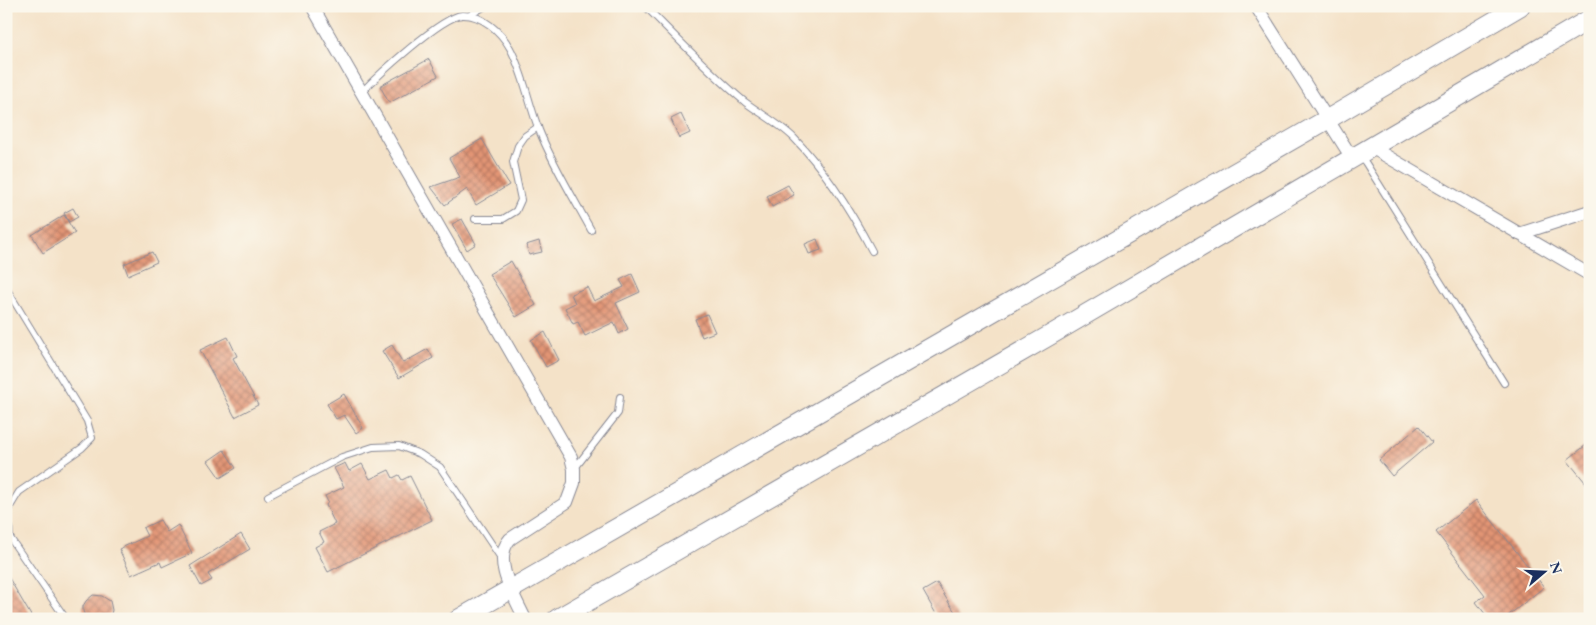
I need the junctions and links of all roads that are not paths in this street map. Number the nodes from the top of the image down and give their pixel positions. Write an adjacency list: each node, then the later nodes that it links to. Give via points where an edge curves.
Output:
1 (312, 6): 8 (street)
2 (485, 6): 6 (lane)
3 (644, 6): 16 (lane, via 706,68 793,138 825,176 855,219)
4 (1256, 6): 9 (street)
5 (1520, 6): 9 (main road)
6 (470, 15): 8 (lane, via 460,15 429,33); 10 (lane, via 498,31 509,46 522,73)
7 (1590, 20): 11 (main road)
8 (361, 93): 21 (street, via 552,422)
9 (1328, 119): 11 (street); 26 (main road)
10 (538, 127): 13 (lane, via 525,136 513,162 521,200 516,211 503,219); 14 (lane, via 550,157)
11 (1361, 152): 15 (street); 19 (lane); 30 (main road)
12 (1590, 211): 15 (street)
13 (475, 219)
14 (592, 230)
15 (1519, 234): 17 (street)
16 (872, 251)
17 (1590, 275)
18 (6, 288): 24 (lane, via 88,421 92,438 19,492 8,510)
19 (1504, 383)
20 (620, 397): 21 (lane, via 618,413)
21 (574, 469): 25 (street, via 574,483 568,502 510,539 505,544)
22 (268, 496): 25 (lane, via 342,457 373,447 399,446 440,467)
23 (6, 532): 24 (lane)
24 (10, 539): 27 (lane)
25 (502, 559): 26 (street)
26 (510, 589): 28 (main road); 29 (street)
27 (66, 619)
28 (459, 619)
29 (525, 619)
30 (557, 619)

